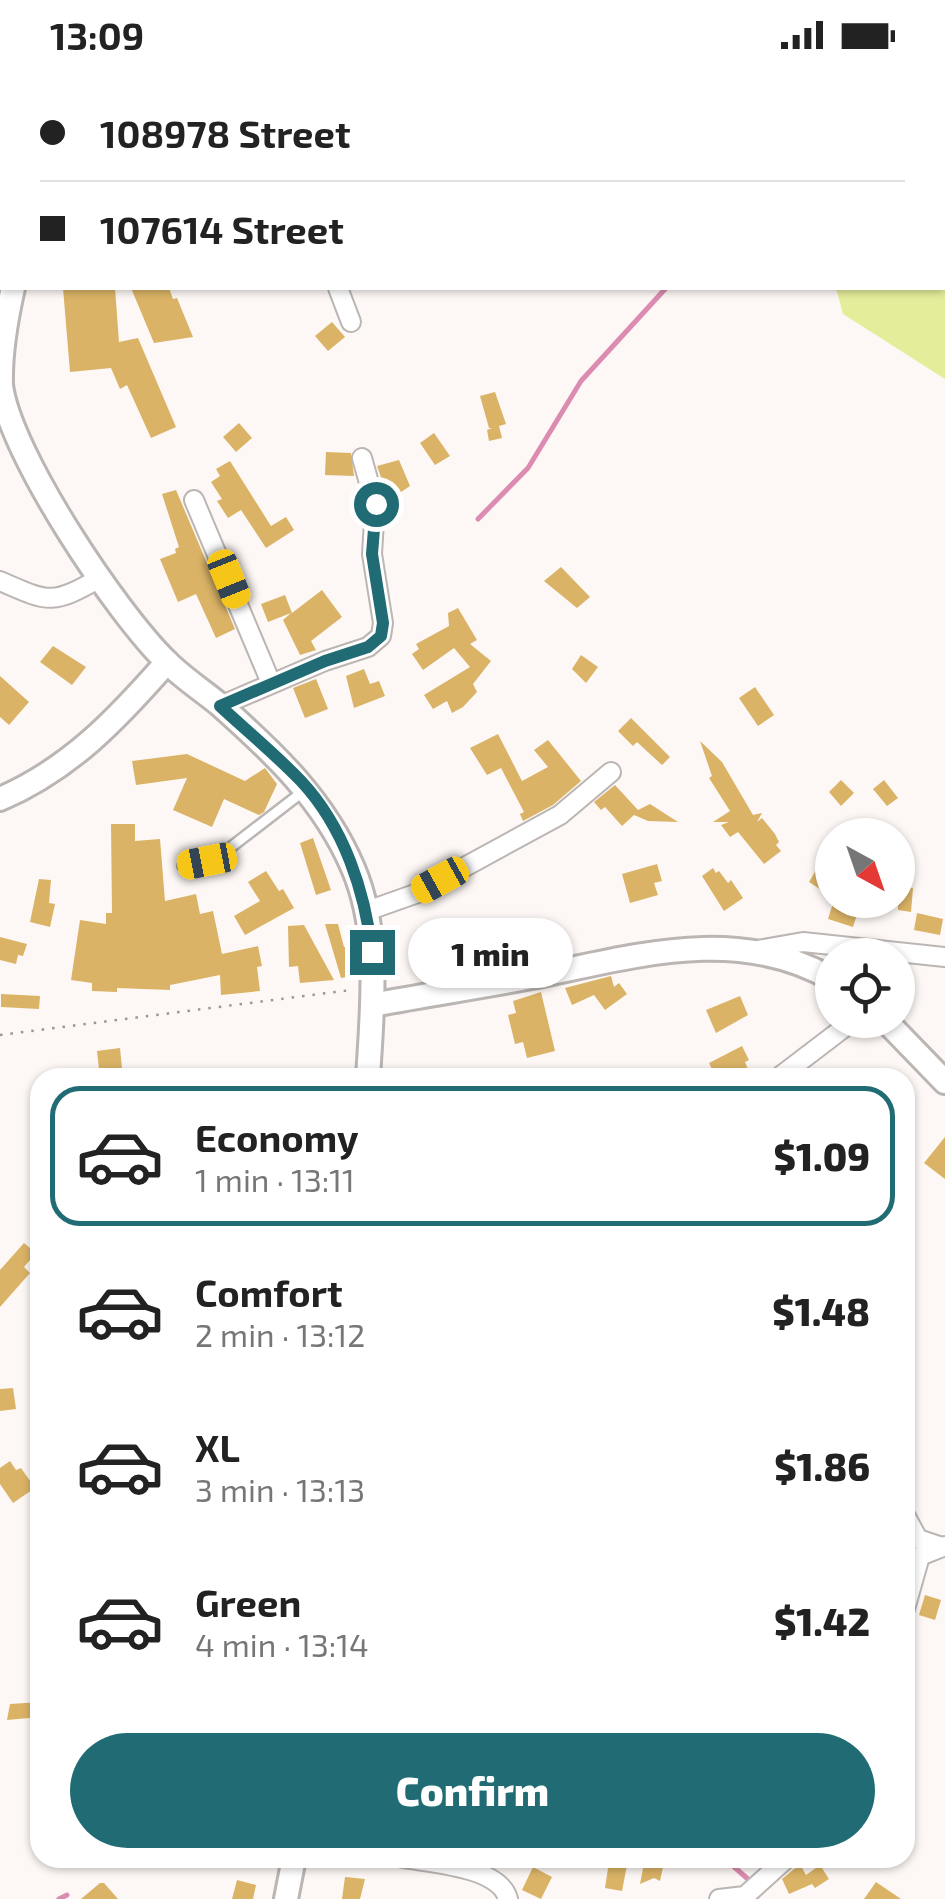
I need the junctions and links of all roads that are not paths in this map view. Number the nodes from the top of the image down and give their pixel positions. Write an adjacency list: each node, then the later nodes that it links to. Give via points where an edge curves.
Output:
1 (13, 290): 6 (street, via 0,355 10,424)
2 (339, 290): 3 (street)
3 (350, 322)
4 (362, 458): 9 (street, via 376,504 372,554 381,636 368,647)
5 (194, 500): 9 (street)
6 (100, 578): 7 (street, via 44,600); 8 (street)
7 (0, 581)
8 (166, 662): 10 (street); 13 (street, via 89,746)
9 (271, 683): 10 (street)
10 (220, 706): 12 (street)
11 (612, 772): 15 (street, via 560,814 415,894)
12 (307, 788): 14 (lane, via 222,854); 15 (street, via 353,867)
13 (0, 799)
14 (182, 866)
15 (367, 911): 19 (street)
16 (758, 950): 17 (street, via 803,942); 18 (street); 19 (street, via 658,951)
17 (945, 957)
18 (815, 970)
19 (372, 996): 22 (street)
20 (830, 1038): 23 (street)
21 (902, 1038): 24 (street)
22 (368, 1068)
23 (791, 1068)
24 (945, 1082)
25 (915, 1533): 26 (street)
26 (942, 1546): 27 (street, via 920,1556)
27 (915, 1574)
28 (292, 1868): 31 (street)
29 (450, 1868): 32 (street, via 488,1876 504,1886)
30 (776, 1868): 33 (street, via 745,1896)
31 (286, 1899)
32 (508, 1899)
33 (719, 1899)

